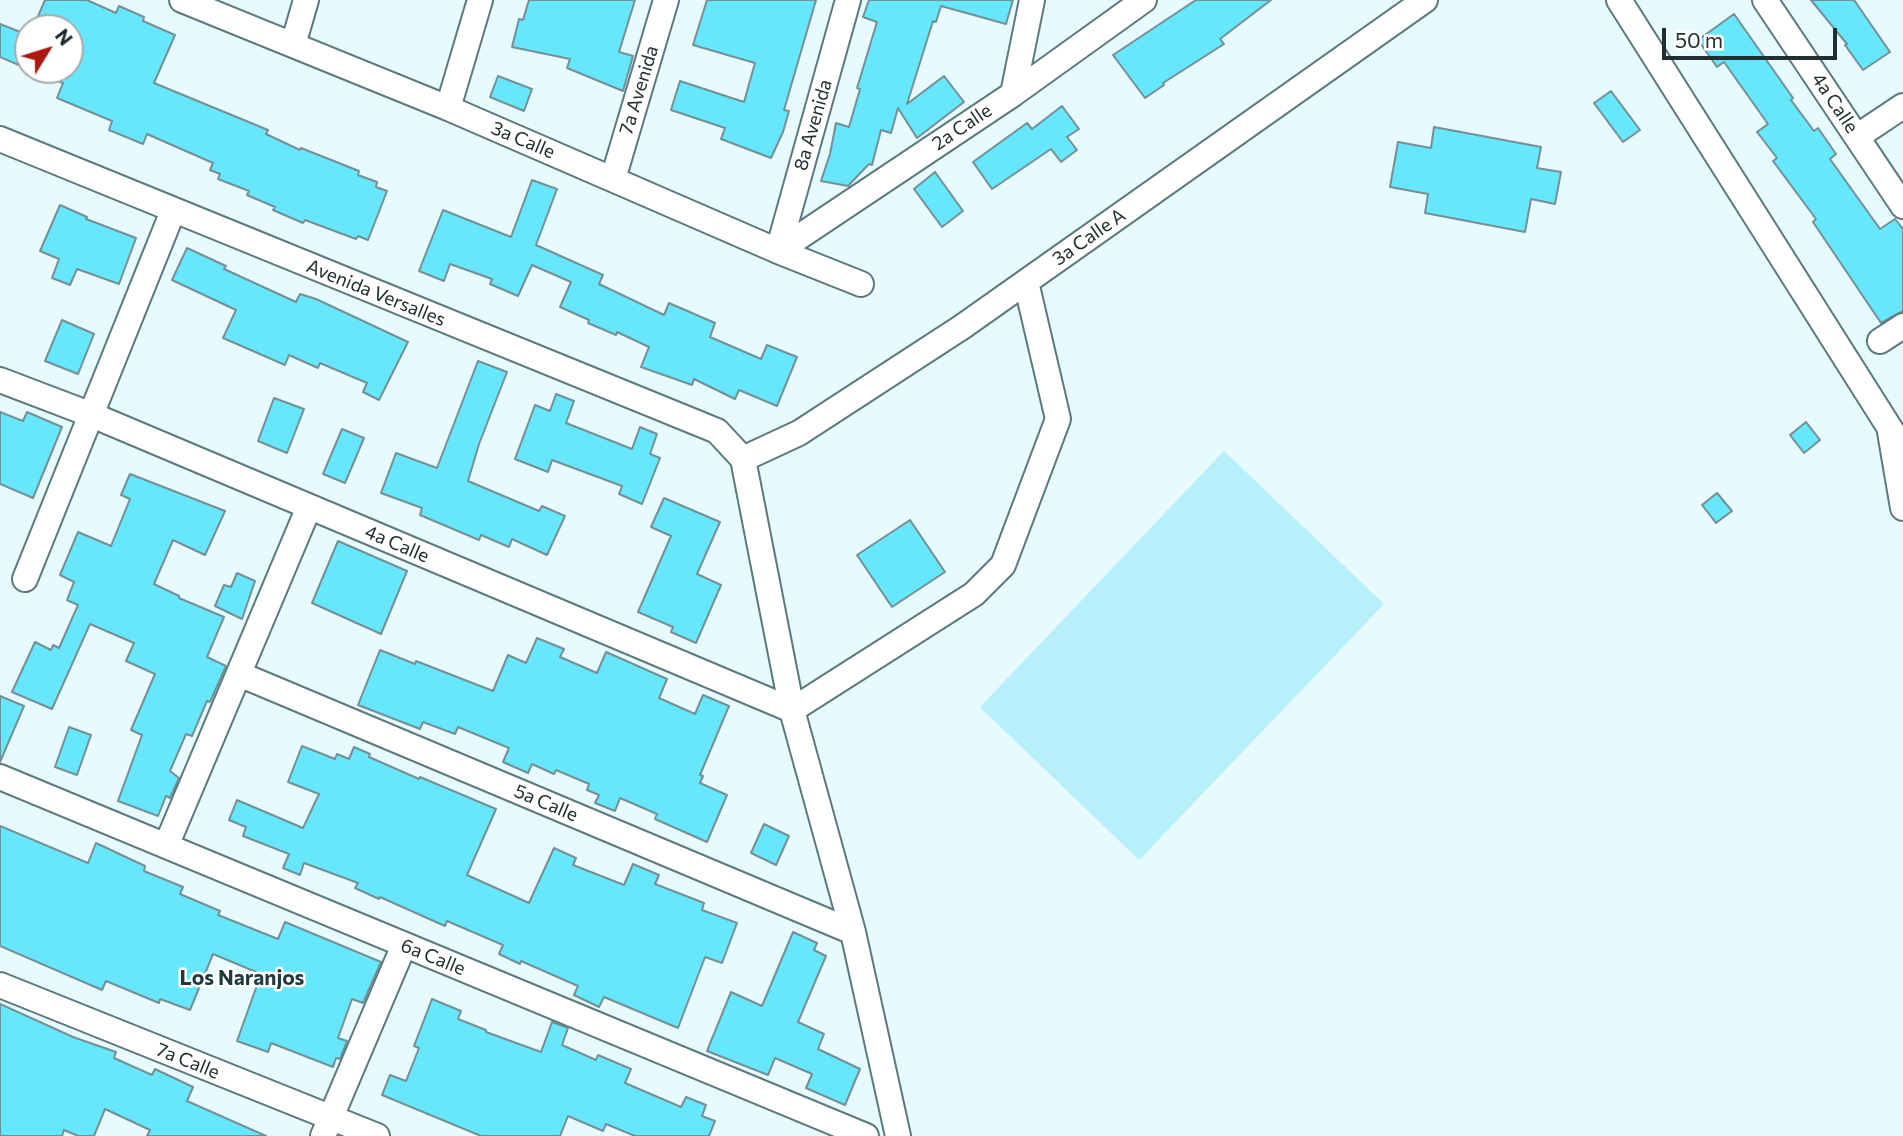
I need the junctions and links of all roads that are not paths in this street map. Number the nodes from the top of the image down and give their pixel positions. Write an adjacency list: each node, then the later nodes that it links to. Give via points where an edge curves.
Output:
1 (182, 0): 11 (street, 3a Calle)
2 (306, 0): 11 (street)
3 (480, 0): 14 (street)
4 (666, 0): 17 (street, 7a Avenida)
5 (848, 0): 20 (street, 8a Avenida)
6 (1032, 0): 12 (street)
7 (1144, 0): 12 (street, 2a Calle)
8 (1425, 0): 21 (street, 3a Calle A)
9 (1619, 0): 27 (street)
10 (1765, 0): 15 (street, 4a Calle)
11 (293, 45): 14 (street, 3a Calle)
12 (1013, 94): 20 (street, 2a Calle)
13 (1903, 106): 15 (street)
14 (448, 108): 17 (street, 3a Calle)
15 (1858, 136): 18 (street, 4a Calle)
16 (0, 139): 19 (street, Avenida Versalles)
17 (613, 179): 20 (street, 3a Calle)
18 (1903, 206)
19 (173, 211): 26 (street); 29 (street, Avenida Versalles, via 717,431)
20 (778, 251): 22 (street, 3a Calle)
21 (1026, 282): 29 (street, 3a Calle A, via 799,433); 34 (street, via 1058,419 1003,565 974,594)
22 (861, 284)
23 (1903, 326): 24 (street)
24 (1881, 341)
25 (0, 380): 26 (street, 4a Calle)
26 (92, 415): 30 (street, 4a Calle); 32 (street)
27 (1889, 428): 28 (street); 31 (street)
28 (1903, 449)
29 (743, 458): 34 (street)
30 (309, 507): 33 (street); 34 (street, 4a Calle)
31 (1903, 508)
32 (25, 579)
33 (239, 674): 36 (street); 37 (street, 5a Calle)
34 (792, 710): 37 (street)
35 (0, 776): 36 (street, 6a Calle)
36 (166, 846): 38 (street, 6a Calle)
37 (853, 932): 43 (street)
38 (404, 945): 40 (street); 42 (street, 6a Calle)
39 (0, 985): 40 (street, 7a Calle)
40 (327, 1127): 41 (street, 7a Calle)
41 (377, 1136)
42 (866, 1136)
43 (898, 1136)

